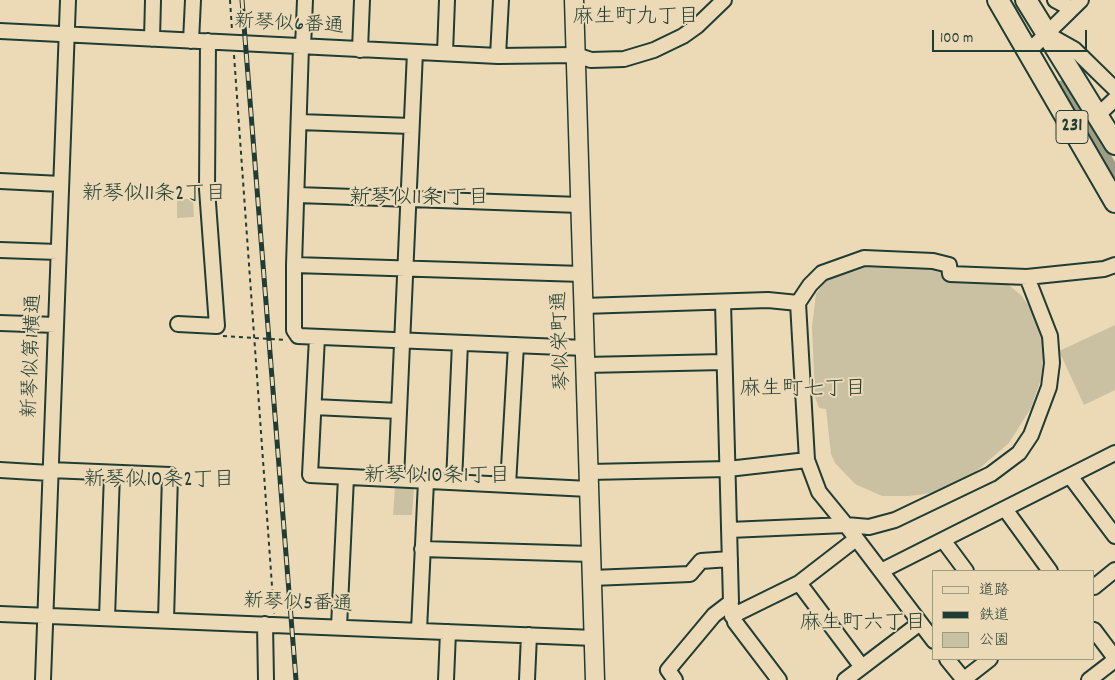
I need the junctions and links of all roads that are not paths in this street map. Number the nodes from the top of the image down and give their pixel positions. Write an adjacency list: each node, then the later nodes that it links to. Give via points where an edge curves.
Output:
1 (68, 0): 15 (street, 新琴似第1横通)
2 (153, 0): 17 (street)
3 (193, 0): 18 (street)
4 (305, 0): 20 (street)
5 (362, 0): 21 (street)
6 (447, 0): 24 (street)
7 (501, 0): 26 (street)
8 (574, 0): 25 (main road, 琴似栄町通)
9 (724, 0): 25 (street, 新琴似6番通, via 697,26 654,50 624,59 592,60)
10 (998, 0): 22 (highway, 231)
11 (1026, 0): 16 (highway, 231)
12 (1055, 0): 13 (street)
13 (1077, 5): 16 (street)
14 (0, 31): 15 (street, 新琴似6番通)
15 (66, 34): 17 (street, 新琴似6番通); 34 (street, 新琴似第1横通)
16 (1046, 34): 22 (street); 27 (street, via 1074,48); 29 (highway, 231)
17 (152, 39): 18 (street, 新琴似6番通)
18 (191, 41): 19 (street, 新琴似6番通)
19 (208, 42): 20 (street, 新琴似6番通); 50 (street, via 207,189 217,326)
20 (302, 46): 21 (street, 新琴似6番通); 30 (street)
21 (360, 50): 23 (street, 新琴似6番通)
22 (1029, 51): 37 (highway, 231)
23 (415, 52): 24 (street, 新琴似6番通); 31 (street)
24 (445, 53): 26 (street, 新琴似6番通)
25 (576, 55): 26 (street, 新琴似6番通); 38 (main road, 琴似栄町通)
26 (498, 56)
27 (1115, 90)
28 (1115, 99): 29 (street)
29 (1098, 115): 32 (highway, 231)
30 (299, 122): 31 (street); 35 (street)
31 (411, 126): 36 (street)
32 (1115, 144)
33 (0, 180): 34 (street)
34 (61, 184): 40 (street, 新琴似第1横通)
35 (297, 195): 36 (street); 41 (street)
36 (408, 197): 38 (street); 43 (street)
37 (1115, 202)
38 (580, 205): 44 (main road, 琴似栄町通)
39 (0, 250): 40 (street)
40 (58, 252): 51 (street, 新琴似第1横通)
41 (294, 265): 43 (street); 52 (street, via 294,330 298,336)
42 (1115, 265): 45 (street, via 1104,269)
43 (406, 269): 44 (street); 53 (street)
44 (582, 274): 48 (main road, 琴似栄町通)
45 (1027, 276): 47 (street, via 950,274 949,265 933,261 864,258 822,273); 74 (street, via 1050,336 1052,363 1049,387 1031,435 1019,453 991,474 895,520 869,527)
46 (723, 302): 47 (street, via 768,300); 48 (street); 57 (street)
47 (798, 303): 61 (street)
48 (584, 306): 56 (main road, 琴似栄町通)
49 (0, 323): 51 (street)
50 (178, 324)
51 (56, 325): 64 (street, 新琴似第1横通)
52 (317, 337): 53 (street); 58 (street)
53 (403, 340): 54 (street); 59 (street)
54 (460, 343): 55 (street); 71 (street)
55 (516, 345): 56 (street); 72 (street)
56 (585, 357): 57 (street); 69 (main road, 琴似栄町通)
57 (724, 362): 62 (street)
58 (314, 407): 59 (street); 67 (street, via 310,475)
59 (399, 411): 68 (street)
60 (1115, 453): 66 (street)
61 (807, 460): 62 (street); 74 (street, via 819,492)
62 (728, 469): 69 (street); 75 (street)
63 (0, 470): 64 (street)
64 (50, 472): 65 (street); 91 (street, 新琴似第1横通)
65 (112, 472): 92 (street); 93 (street, via 170,475)
66 (1070, 476): 73 (street); 76 (street)
67 (346, 477): 68 (street); 96 (street)
68 (396, 480): 70 (street)
69 (589, 480): 72 (street); 80 (main road, 琴似栄町通)
70 (426, 481): 71 (street); 79 (street)
71 (454, 482): 72 (street)
72 (508, 485)
73 (1005, 509): 78 (street); 83 (street)
74 (846, 525): 75 (street); 77 (street)
75 (729, 530): 81 (street)
76 (1115, 536)
77 (856, 539): 85 (street); 87 (street)
78 (942, 540): 82 (street); 85 (street)
79 (422, 549): 80 (street); 97 (street)
80 (591, 554): 86 (main road, 琴似栄町通)
81 (730, 558): 86 (street, via 701,561 690,574); 89 (street)
82 (965, 570)
83 (1049, 570)
84 (1115, 570): 88 (street)
85 (881, 571): 95 (street)
86 (592, 578): 101 (main road, 琴似栄町通)
87 (799, 583): 89 (street); 106 (street)
88 (1095, 586)
89 (732, 609): 112 (street, via 714,615 668,670); 113 (street)
90 (0, 614): 91 (street, 新琴似5番通)
91 (45, 616): 92 (street, 新琴似5番通); 107 (street, 新琴似第1横通)
92 (107, 618): 93 (street, 新琴似5番通)
93 (166, 620): 94 (street, 新琴似5番通)
94 (269, 620): 96 (street, 新琴似5番通); 108 (street)
95 (920, 624): 102 (street); 106 (street)
96 (339, 627): 97 (street, 新琴似5番通)
97 (419, 630): 99 (street, 新琴似5番通)
98 (1095, 631): 103 (street)
99 (448, 632): 100 (street, 新琴似5番通); 109 (street)
100 (529, 635): 101 (street, 新琴似5番通); 110 (street)
101 (594, 638): 111 (main road, 琴似栄町通)
102 (932, 639)
103 (1115, 659): 116 (street)
104 (948, 660): 115 (street)
105 (989, 660): 115 (street)
106 (862, 667): 114 (street)
107 (43, 680)
108 (266, 680)
109 (446, 680)
110 (527, 680)
111 (595, 680)
112 (675, 680)
113 (779, 680)
114 (845, 680)
115 (963, 680)
116 (1089, 680)

